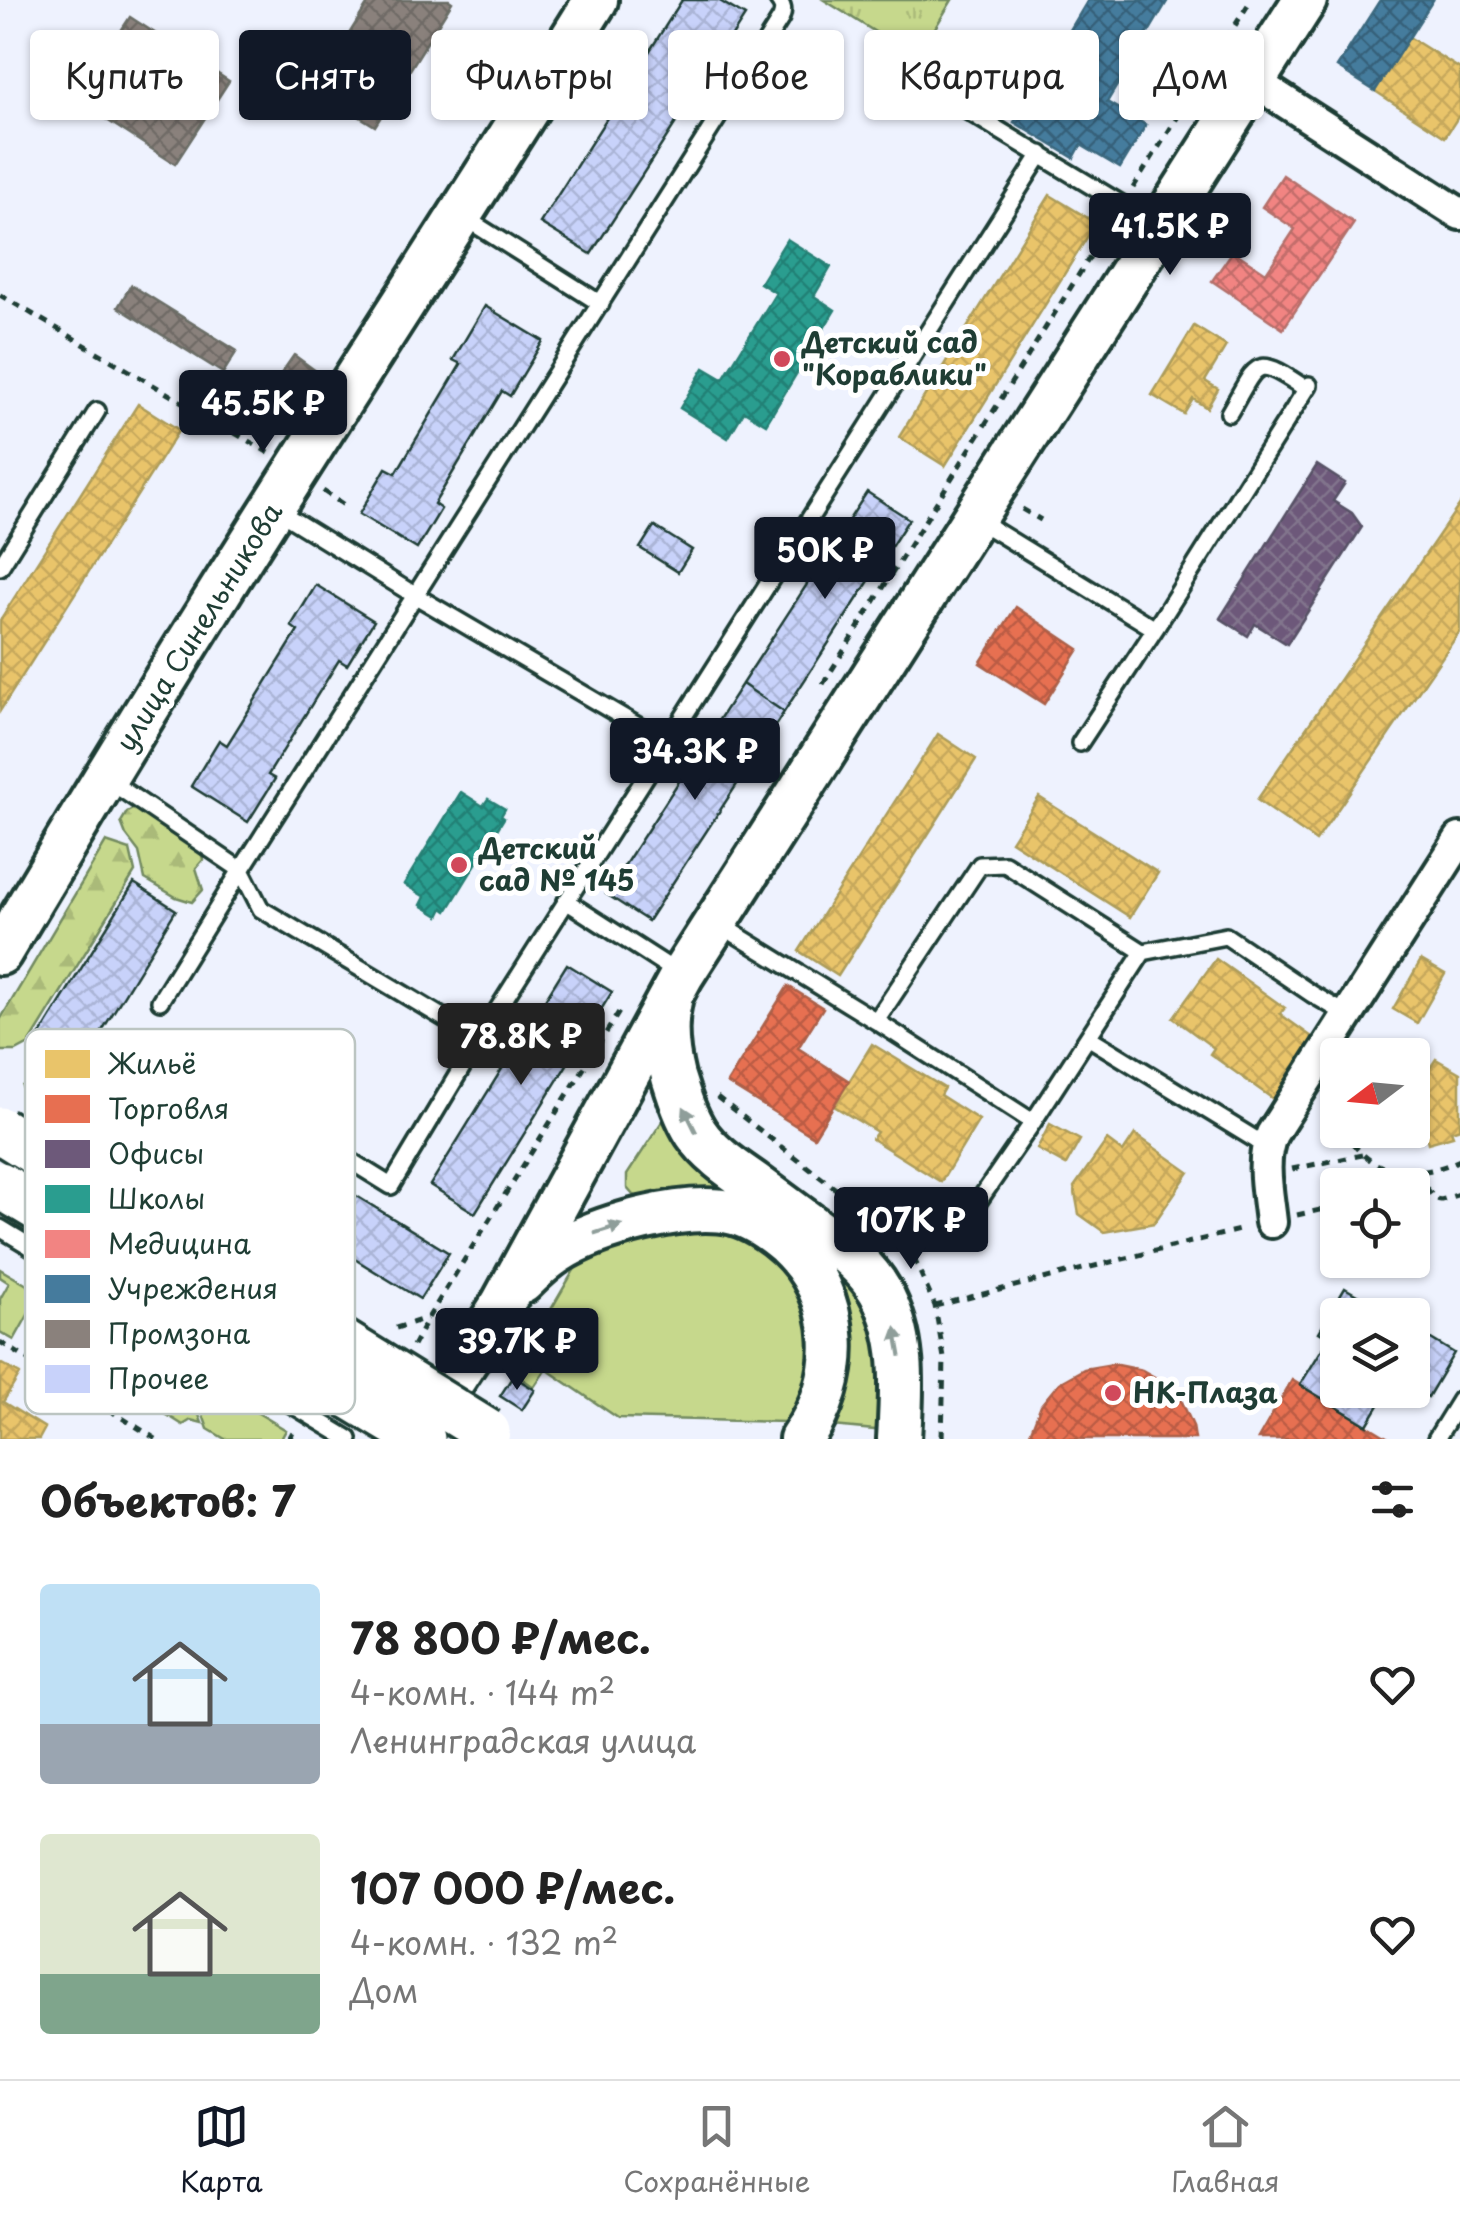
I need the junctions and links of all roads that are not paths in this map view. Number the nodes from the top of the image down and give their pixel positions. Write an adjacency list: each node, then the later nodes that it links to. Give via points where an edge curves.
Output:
1 (596, 0): 10 (main road, улица Синельникова)
2 (778, 0): 12 (lane, via 781,18)
3 (1305, 0): 4 (main road)
4 (1264, 64)
5 (1264, 88): 9 (street)
6 (983, 120): 8 (lane)
7 (1228, 120): 11 (main road)
8 (1041, 154): 11 (lane); 20 (lane)
9 (1460, 214)
10 (462, 216): 12 (lane); 15 (main road, улица Синельникова)
11 (1160, 227): 16 (main road)
12 (601, 304): 18 (lane)
13 (97, 411): 17 (lane)
14 (1229, 413): 19 (lane, via 1254,370 1265,366 1307,387)
15 (272, 508): 18 (lane); 22 (main road, улица Синельникова)
16 (974, 518): 19 (lane); 26 (main road)
17 (0, 567)
18 (416, 596): 20 (lane); 24 (lane)
19 (1155, 629): 21 (lane)
20 (667, 743): 25 (lane)
21 (1080, 743)
22 (104, 778): 24 (lane); 28 (main road, улица Синельникова)
23 (1460, 840): 31 (street)
24 (241, 870): 30 (lane); 34 (lane, via 261,910)
25 (566, 902): 29 (lane); 34 (lane)
26 (715, 922): 29 (main road); 32 (lane)
27 (1143, 952): 31 (lane, via 1226,936); 32 (lane, via 1005,864 980,865); 33 (lane)
28 (0, 953)
29 (679, 981): 41 (main road, one-way to 29, via 686,1113 668,1049 667,1017); 46 (main road)
30 (160, 1001)
31 (1348, 1015): 38 (street)
32 (876, 1021): 35 (lane)
33 (1088, 1038): 35 (lane); 38 (lane)
34 (479, 1040): 39 (lane, via 392,1186)
35 (1033, 1122): 45 (lane)
36 (2, 1129): 37 (main road, bridge)
37 (25, 1143)
38 (1266, 1160): 44 (street)
39 (355, 1163)
40 (3, 1199): 42 (main road, bridge); 43 (lane)
41 (759, 1206): 46 (main road, one-way to 41, via 524,1279 574,1242 660,1216 736,1214); 54 (main road, via 802,1261 828,1314 828,1388); 55 (main road, one-way to 41, via 901,1360 895,1327 873,1279 847,1252)
42 (25, 1212)
43 (25, 1214)
44 (1270, 1222)
45 (956, 1234)
46 (502, 1305): 53 (main road)
47 (355, 1347): 51 (main road, bridge)
48 (1460, 1400): 56 (lane)
49 (355, 1402): 53 (main road, bridge)
50 (313, 1414): 52 (lane)
51 (499, 1436)
52 (349, 1439)
53 (419, 1439)
54 (802, 1439)
55 (899, 1439)
56 (1436, 1439)

